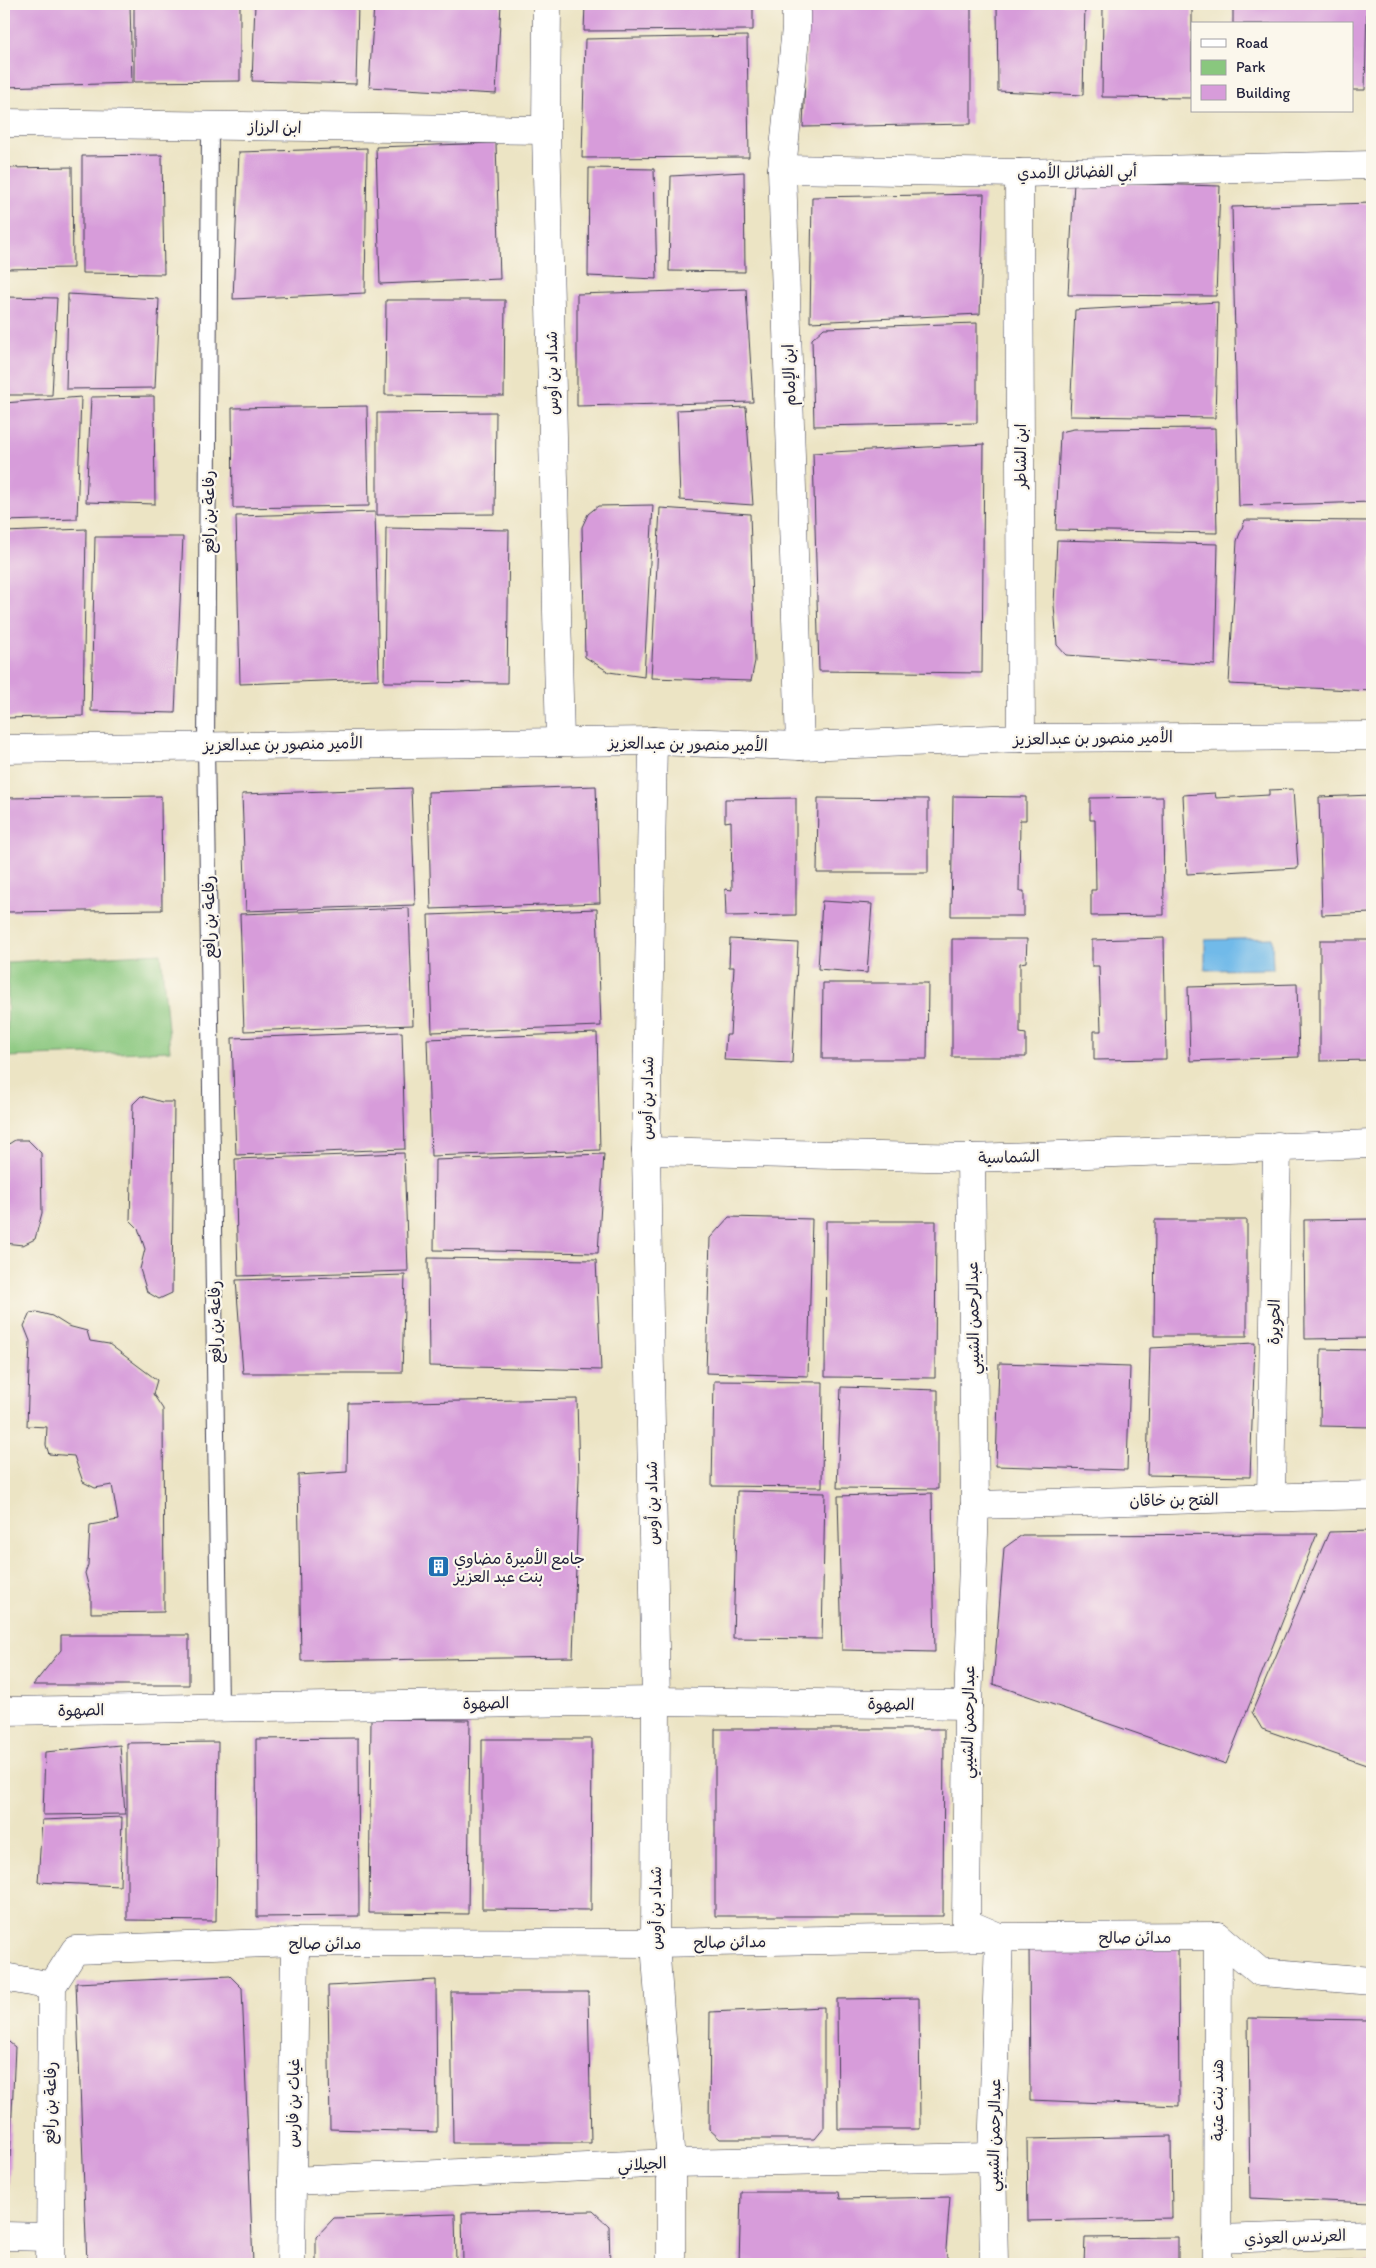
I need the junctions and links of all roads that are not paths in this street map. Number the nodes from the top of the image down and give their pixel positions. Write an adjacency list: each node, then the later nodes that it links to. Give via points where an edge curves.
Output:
1 (547, 4): 5 (street, شداد بن أوس)
2 (796, 4): 7 (street, ابن الإمام)
3 (4, 123): 4 (street, ابن الرزاز)
4 (210, 127): 5 (street, ابن الرزاز); 13 (lane, رفاعة بن رافع)
5 (546, 130): 12 (street, شداد بن أوس)
6 (1372, 166): 8 (street, أبي الفضائل الأمدي)
7 (782, 169): 8 (street, أبي الفضائل الأمدي); 14 (street, ابن الإمام)
8 (1019, 173): 10 (street, ابن الشاطر)
9 (1372, 736): 10 (street, الأمير منصور بن عبدالعزيز)
10 (1021, 738): 14 (street, الأمير منصور بن عبدالعزيز)
11 (653, 741): 12 (street, الأمير منصور بن عبدالعزيز); 14 (street, الأمير منصور بن عبدالعزيز); 18 (street, شداد بن أوس)
12 (560, 742): 13 (street, الأمير منصور بن عبدالعزيز)
13 (206, 745): 15 (street, الأمير منصور بن عبدالعزيز); 25 (lane, رفاعة بن رافع)
14 (800, 746)
15 (4, 749)
16 (1372, 1144): 17 (street, الشماسية)
17 (1278, 1146): 19 (street, الشماسية); 21 (street, الحويرة)
18 (646, 1151): 19 (street, الشماسية); 23 (street, شداد بن أوس)
19 (971, 1158): 22 (street, عبدالرحمن الشيبي)
20 (1372, 1495): 21 (street, الفتح بن خاقان)
21 (1271, 1498): 22 (street, الفتح بن خاقان)
22 (975, 1505): 24 (street, عبدالرحمن الشيبي)
23 (656, 1701): 24 (street, الصهوة); 25 (street, الصهوة); 30 (street, شداد بن أوس)
24 (968, 1705): 28 (street, عبدالرحمن الشيبي, via 966,1923)
25 (220, 1707): 26 (street, الصهوة)
26 (4, 1711)
27 (1218, 1936): 28 (street, مدائن صالح); 32 (street, via 1260,1972); 40 (street, هند بنت عتبة)
28 (999, 1937): 30 (street, مدائن صالح); 34 (street, عبدالرحمن الشيبي)
29 (295, 1942): 30 (street, مدائن صالح); 33 (street, مدائن صالح, via 75,1950); 36 (street, غياث بن فارس)
30 (655, 1943): 35 (street, شداد بن أوس)
31 (4, 1977): 33 (street)
32 (1372, 1981)
33 (52, 1986): 39 (street, رفاعة بن رافع)
34 (992, 2157): 35 (street, الجيلاني); 44 (street, عبدالرحمن الشيبي)
35 (670, 2163): 36 (street, الجيلاني); 43 (street, شداد بن أوس)
36 (292, 2181): 42 (street, غياث بن فارس)
37 (1372, 2234): 40 (street, العرندس العوذي)
38 (4, 2236): 39 (street)
39 (49, 2237): 41 (street, رفاعة بن رافع)
40 (1217, 2252)
41 (50, 2264)
42 (291, 2264)
43 (671, 2264)
44 (994, 2264)

